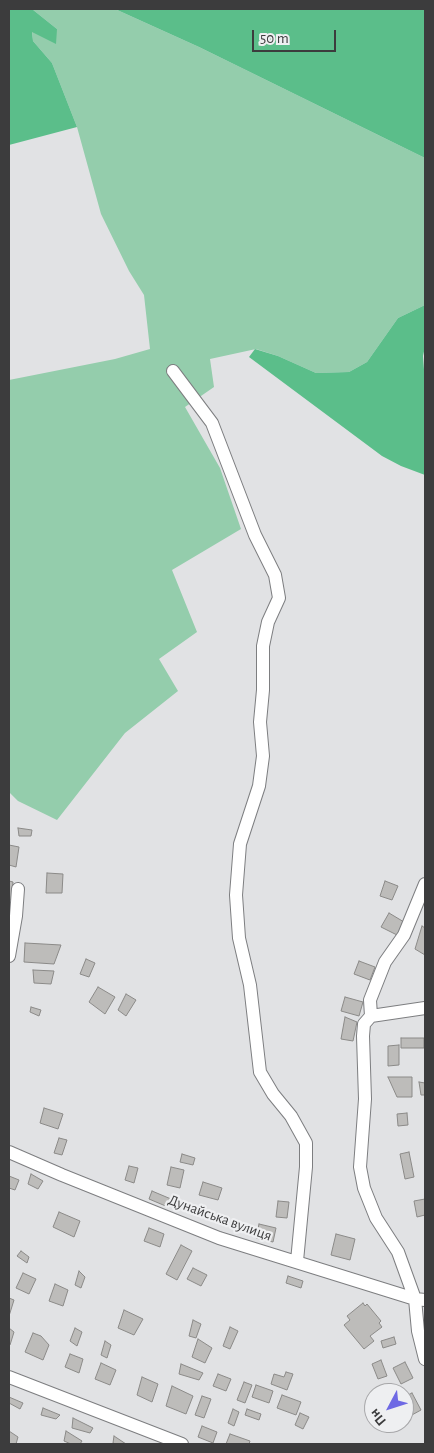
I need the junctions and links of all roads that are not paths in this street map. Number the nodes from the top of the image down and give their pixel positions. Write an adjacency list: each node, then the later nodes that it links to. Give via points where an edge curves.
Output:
1 (173, 371): 8 (street, via 212,423 255,534 275,575 279,598 268,622 263,646 260,722 263,756 259,786 240,844 236,895 260,1072 306,1143)
2 (425, 884): 6 (street, via 404,935 385,962 370,1000)
3 (18, 889): 4 (street)
4 (9, 956)
5 (425, 1008): 6 (street)
6 (371, 1016): 9 (street, via 364,1024 362,1036 365,1098 360,1167 376,1218 398,1252)
7 (9, 1152): 8 (street, Дунайська вулиця, via 219,1238)
8 (297, 1262): 9 (street, Дунайська вулиця)
9 (420, 1300): 10 (street, via 418,1331)
10 (425, 1359)
11 (9, 1377): 12 (street)
12 (182, 1444)

